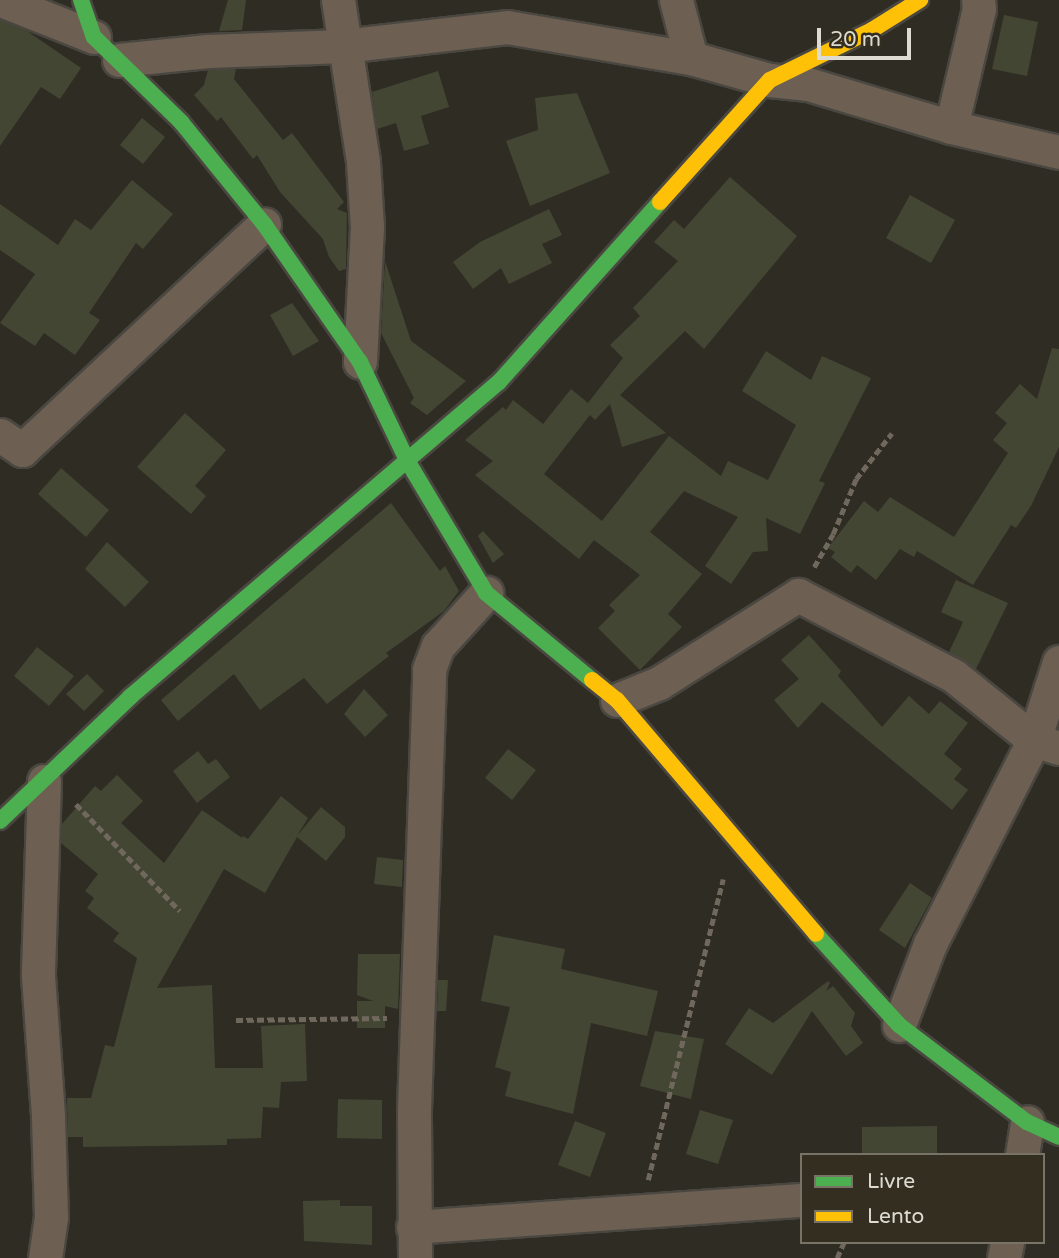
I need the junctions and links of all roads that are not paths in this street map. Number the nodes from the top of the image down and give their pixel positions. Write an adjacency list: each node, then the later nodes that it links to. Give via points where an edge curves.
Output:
1 (1, 0): 7 (street)
2 (81, 0): 7 (street)
3 (338, 0): 8 (street)
4 (676, 0): 9 (street)
5 (920, 0): 11 (street, via 872,30)
6 (978, 0): 12 (street)
7 (94, 37): 10 (street)
8 (343, 46): 9 (street, via 507,27); 10 (street); 15 (street, via 363,162 366,214)
9 (691, 58): 11 (street)
10 (119, 60): 14 (street, via 181,122)
11 (770, 80): 12 (street, via 808,84); 17 (street, via 499,382)
12 (951, 127): 13 (street)
13 (1059, 152)
14 (264, 225): 15 (street); 16 (street, via 22,450)
15 (360, 362): 17 (street)
16 (0, 435)
17 (408, 462): 18 (street); 22 (street, via 130,697)
18 (486, 593): 20 (street); 29 (street, via 438,646 429,669)
19 (1059, 662): 21 (street)
20 (617, 700): 21 (street, via 659,683 798,595 954,676); 24 (street, via 794,911)
21 (1046, 744): 24 (street, via 930,944)
22 (46, 779): 23 (street); 30 (street, via 38,976 51,1217)
23 (0, 821)
24 (900, 1025): 25 (street)
25 (1027, 1122): 26 (street); 27 (street)
26 (1059, 1137)
27 (1022, 1153)
28 (800, 1200): 29 (street, via 642,1212)
29 (413, 1250)
30 (45, 1258)

